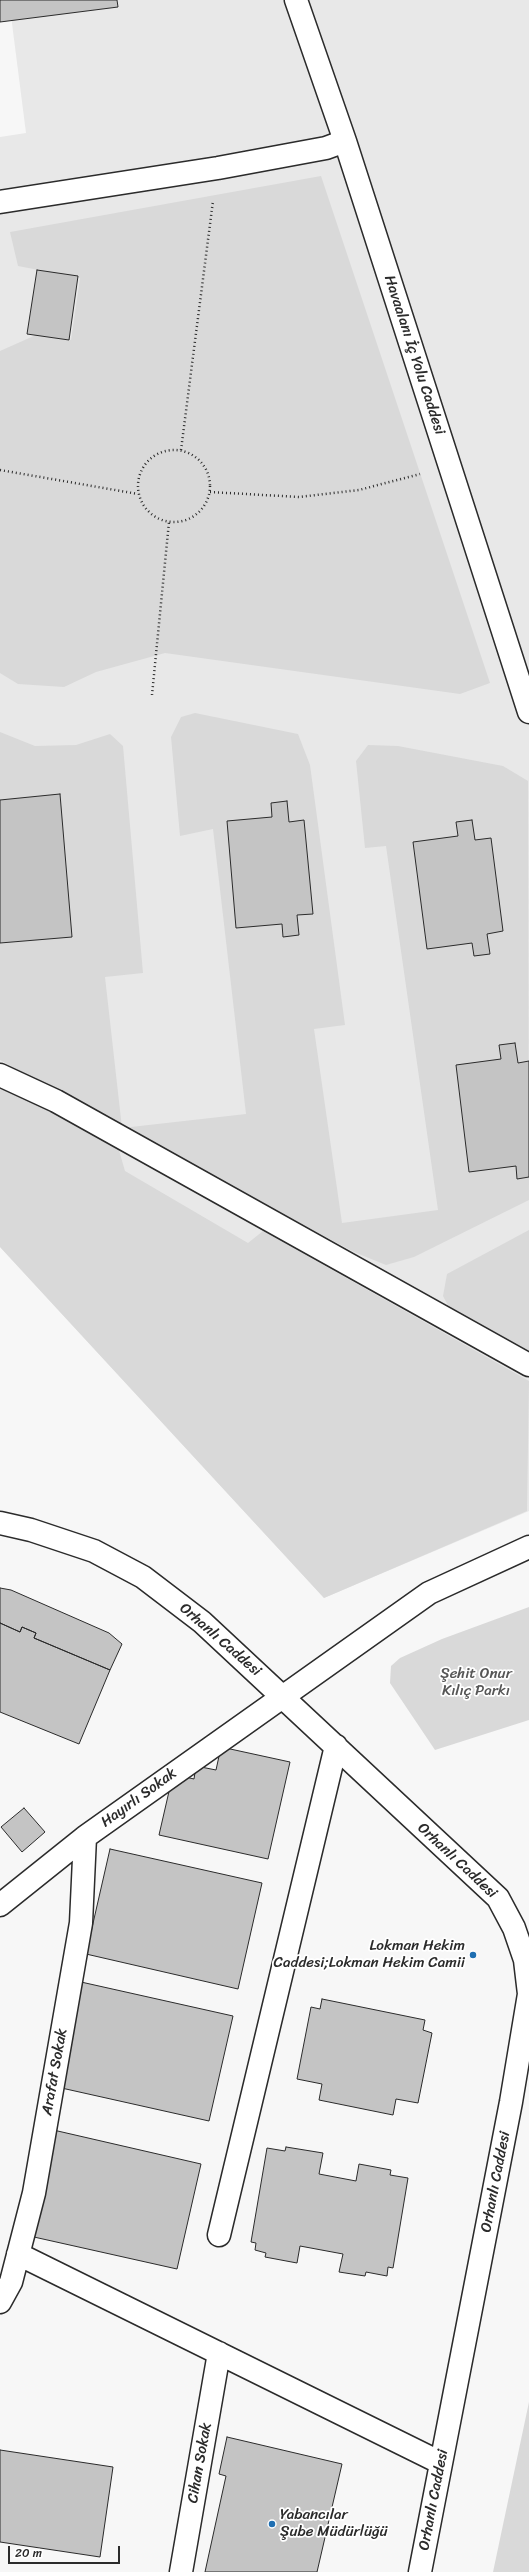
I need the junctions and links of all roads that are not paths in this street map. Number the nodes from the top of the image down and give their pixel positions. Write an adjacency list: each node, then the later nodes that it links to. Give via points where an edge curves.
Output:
1 (296, 0): 2 (street, Havaalanı İç Yolu Caddesi)
2 (345, 141): 3 (street, via 326,148 218,168); 4 (street, Havaalanı İç Yolu Caddesi)
3 (0, 202)
4 (529, 712)
5 (0, 1075): 6 (street, via 56,1102)
6 (529, 1365)
7 (0, 1523): 9 (street, Orhanlı Caddesi, via 31,1530 94,1551 143,1577 202,1622)
8 (529, 1547): 9 (street, Hayırlı Sokak, via 428,1593)
9 (282, 1695): 10 (street, Orhanlı Caddesi); 11 (street, Hayırlı Sokak)
10 (336, 1746): 13 (street); 17 (street, Orhanlı Caddesi, via 498,1898 514,1928 525,1960 529,1994 511,2102)
11 (85, 1837): 12 (street, Hayırlı Sokak); 14 (street, Arafat Sokak, via 81,1923 34,2193)
12 (0, 1905)
13 (219, 2235)
14 (18, 2254): 15 (street, Arafat Sokak, via 11,2282); 16 (street)
15 (0, 2302)
16 (219, 2353): 17 (street); 18 (street, Cihan Sokak)
17 (441, 2463): 19 (street, Orhanlı Caddesi)
18 (181, 2572)
19 (420, 2572)

